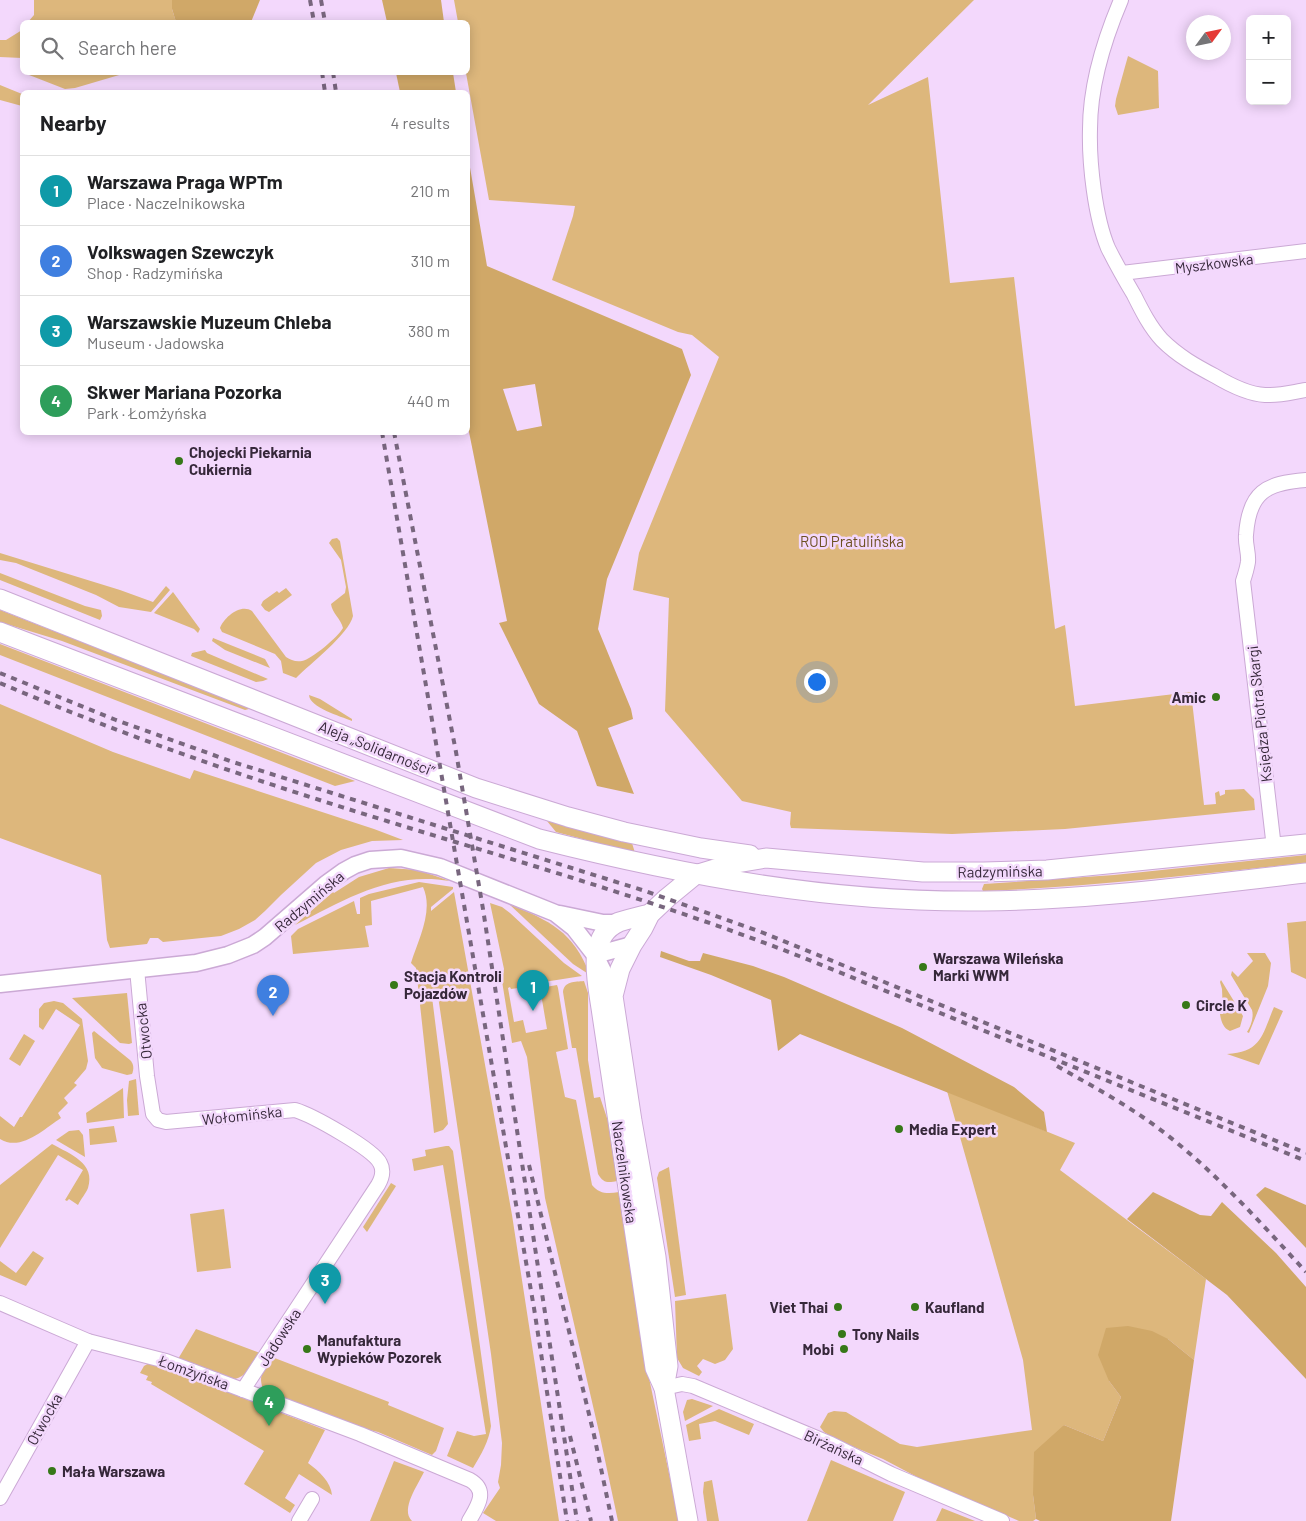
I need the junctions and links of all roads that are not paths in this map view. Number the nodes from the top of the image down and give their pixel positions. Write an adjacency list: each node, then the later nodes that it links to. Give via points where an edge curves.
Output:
1 (1121, 0): 3 (street, via 1098,68 1090,128 1098,212 1108,247)
2 (1306, 251): 3 (street, Myszkowska)
3 (1122, 273): 4 (street, via 1151,325 1162,340 1183,358 1235,387 1251,392 1274,395)
4 (1306, 390)
5 (1306, 480): 9 (street, Księdza Piotra Skargi, via 1277,484 1263,490 1254,501 1246,536 1248,561 1243,581)
6 (0, 599): 10 (main road, Aleja „Solidarności”, via 476,788 624,832)
7 (0, 632): 12 (main road, Aleja „Solidarności”, via 539,839)
8 (1306, 844): 9 (main road, Radzymińska)
9 (1274, 848): 10 (main road, Radzymińska, via 1047,870 984,872 924,872)
10 (766, 858): 12 (main road, Radzymińska)
11 (1306, 874): 12 (main road, Radzymińska, via 1125,893 984,901 801,892)
12 (695, 875): 14 (main road, Radzymińska)
13 (556, 913): 15 (street, via 603,923); 17 (street, Radzymińska, via 574,928); 18 (street, Radzymińska, via 440,867 401,858 378,859 355,865 336,876 265,937 241,950 214,959)
14 (650, 914): 15 (main road, Radzymińska); 16 (main road, Radzymińska)
15 (618, 922): 17 (main road, via 600,940)
16 (632, 945): 17 (street); 20 (main road, Naczelnikowska, via 620,970)
17 (595, 955): 20 (street, Naczelnikowska); 25 (main road, Naczelnikowska, via 655,1368)
18 (137, 969): 19 (street, Radzymińska); 21 (street, Otwocka, via 153,1114)
19 (0, 984)
20 (613, 996): 25 (main road, Naczelnikowska, via 658,1276 668,1366)
21 (158, 1120): 22 (street, Wołomińska, via 166,1122 295,1110 323,1122)
22 (375, 1155): 26 (street, Jadowska, via 381,1164 382,1179)
23 (0, 1303): 24 (street, Łomżyńska)
24 (88, 1341): 26 (street, Łomżyńska, via 166,1361); 27 (street, Otwocka)
25 (664, 1388): 31 (main road, Naczelnikowska); 32 (street, Birżańska, via 682,1384 693,1386)
26 (243, 1390): 30 (street, Łomżyńska, via 470,1480 478,1486 481,1499)
27 (0, 1498)
28 (312, 1499): 29 (street)
29 (299, 1521)
30 (469, 1521)
31 (688, 1521)
32 (1002, 1521)

